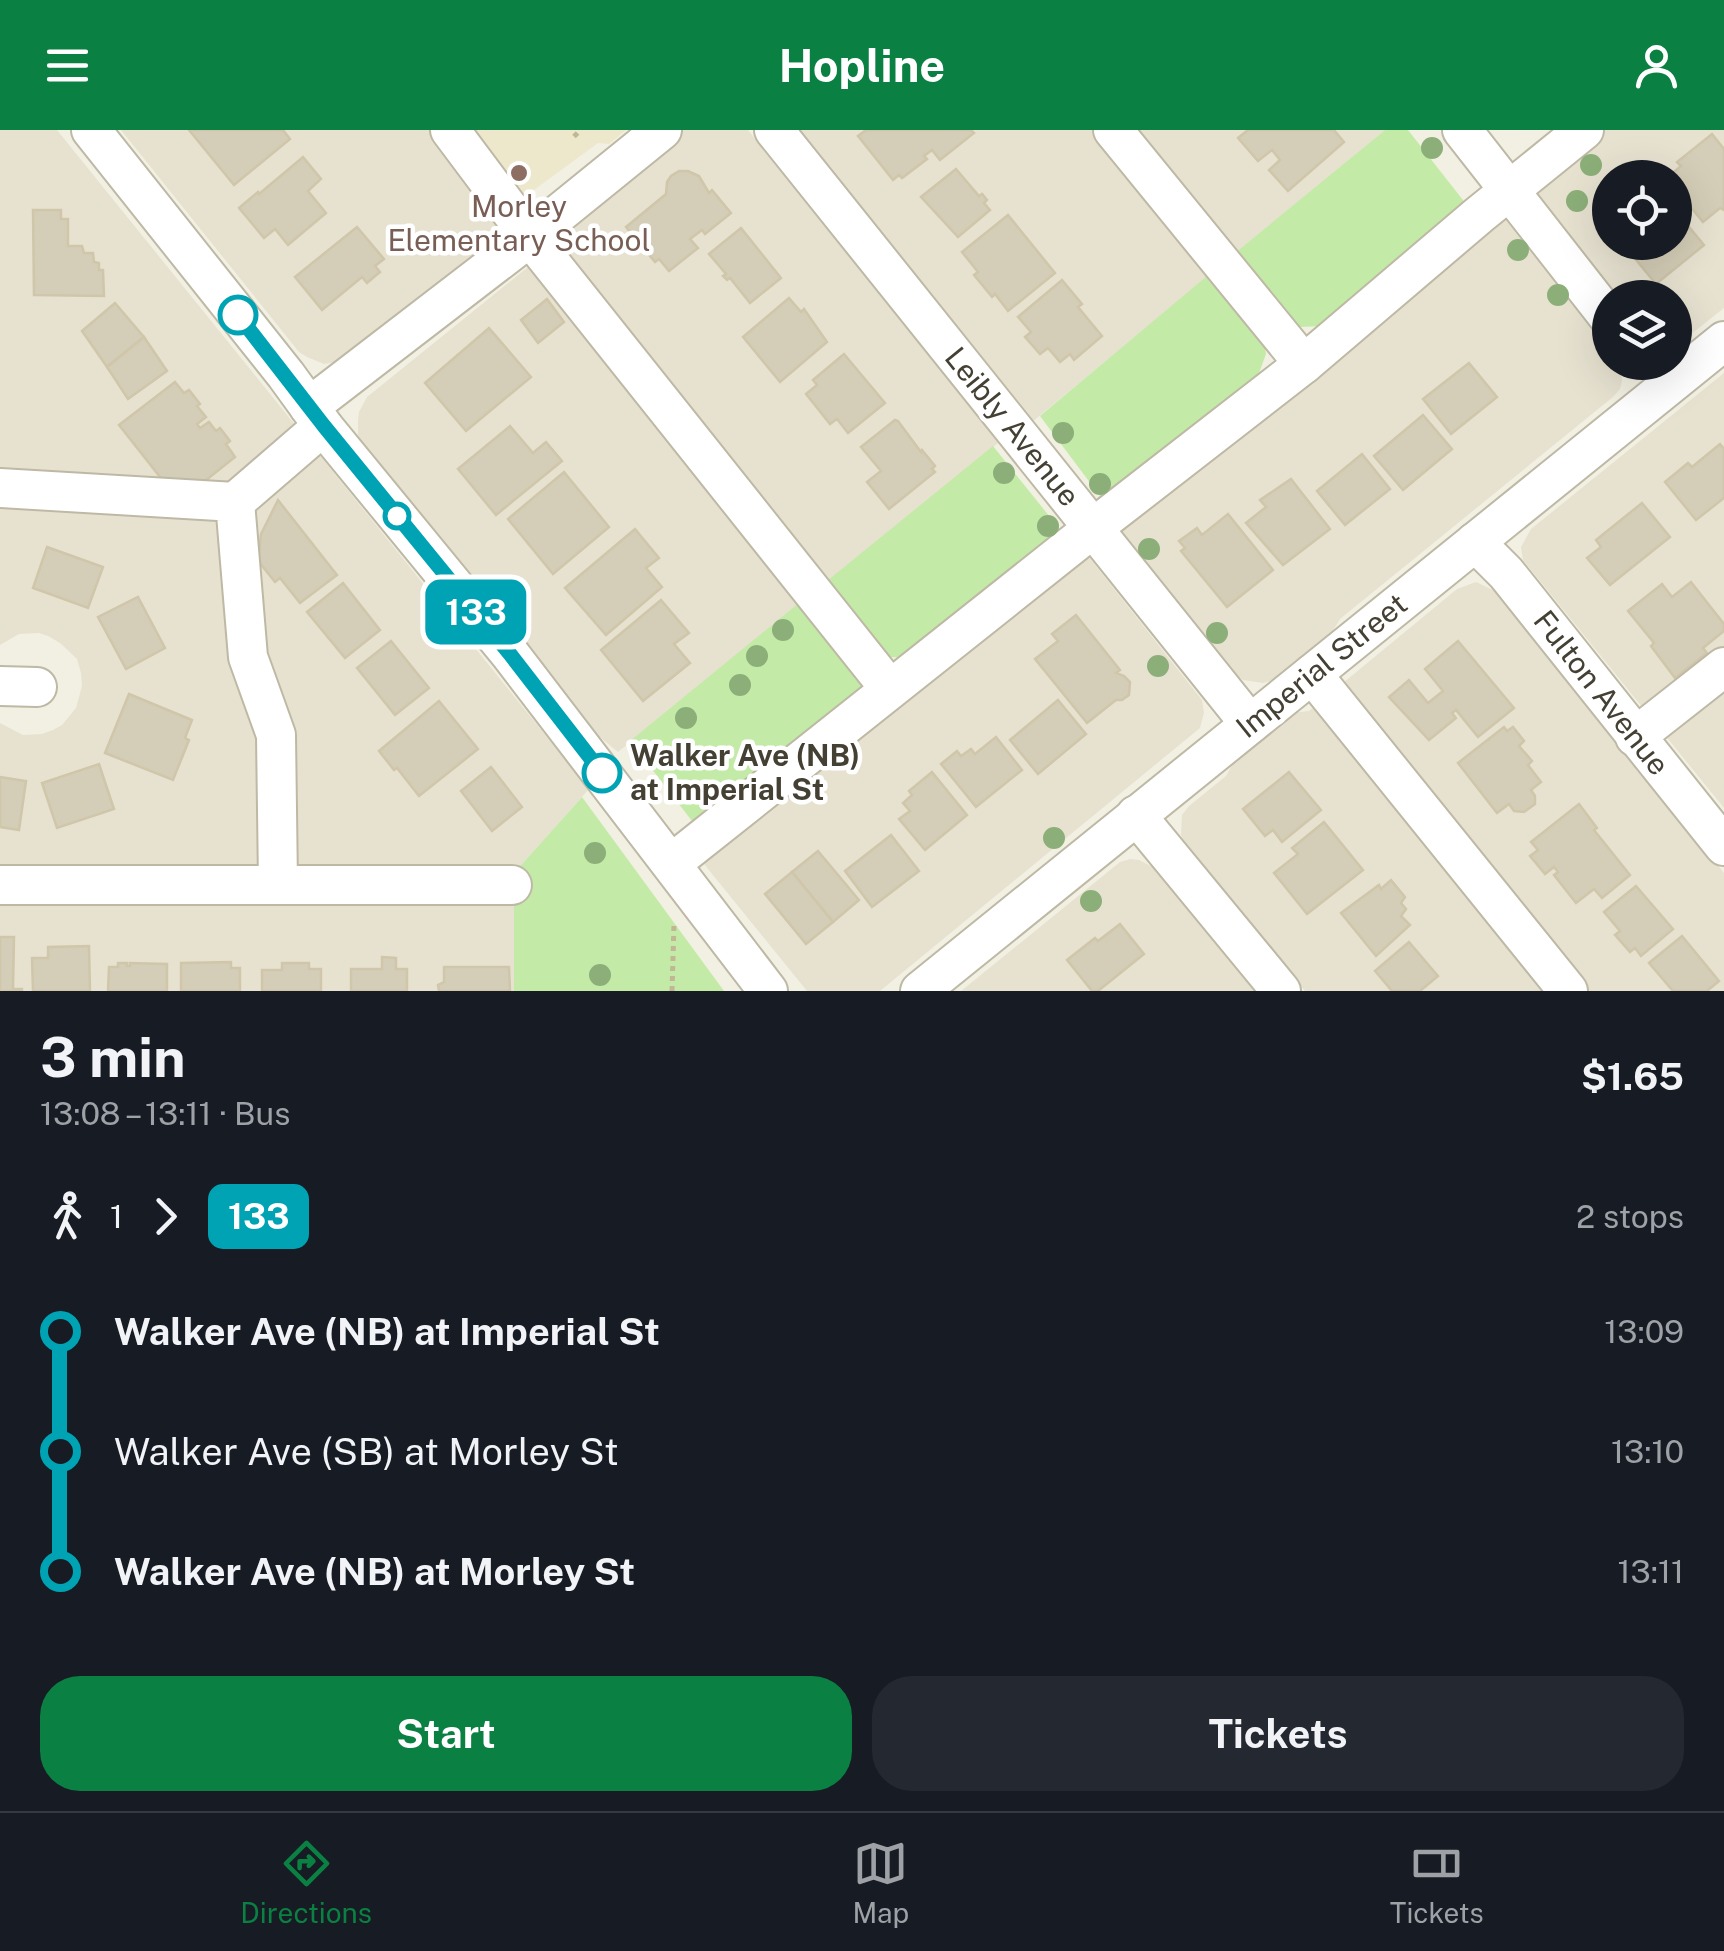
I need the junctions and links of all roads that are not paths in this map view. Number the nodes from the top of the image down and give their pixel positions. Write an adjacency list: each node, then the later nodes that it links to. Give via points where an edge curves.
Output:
1 (91, 130): 15 (street)
2 (450, 130): 9 (street)
3 (662, 130): 9 (street)
4 (774, 130): 18 (street, Leibly Avenue)
5 (1113, 130): 13 (street)
6 (1462, 130): 8 (street)
7 (1584, 130): 8 (street)
8 (1511, 190): 10 (street); 13 (street)
9 (530, 237): 15 (street, via 351,376); 22 (street)
10 (1592, 296)
11 (1724, 341): 12 (street, Imperial Street)
12 (1692, 357)
13 (1304, 364): 18 (street)
14 (1650, 380): 19 (street, Imperial Street)
15 (316, 416): 17 (street); 27 (street)
16 (0, 488): 17 (street)
17 (234, 502): 29 (street, via 248,657 276,735)
18 (1093, 528): 22 (street); 23 (street, Leibly Avenue)
19 (1476, 542): 21 (street, Imperial Street); 24 (street, Fulton Avenue)
20 (1724, 667): 24 (street)
21 (1312, 674): 23 (street, Imperial Street); 34 (street)
22 (890, 688): 27 (street)
23 (1250, 724): 25 (street, Imperial Street)
24 (1636, 737): 26 (street, Fulton Avenue)
25 (1136, 816): 32 (street, Imperial Street); 33 (street)
26 (1724, 846)
27 (672, 862): 31 (street)
28 (0, 884): 29 (street)
29 (278, 884): 30 (street)
30 (512, 885)
31 (768, 991)
32 (920, 991)
33 (1280, 991)
34 (1568, 991)

